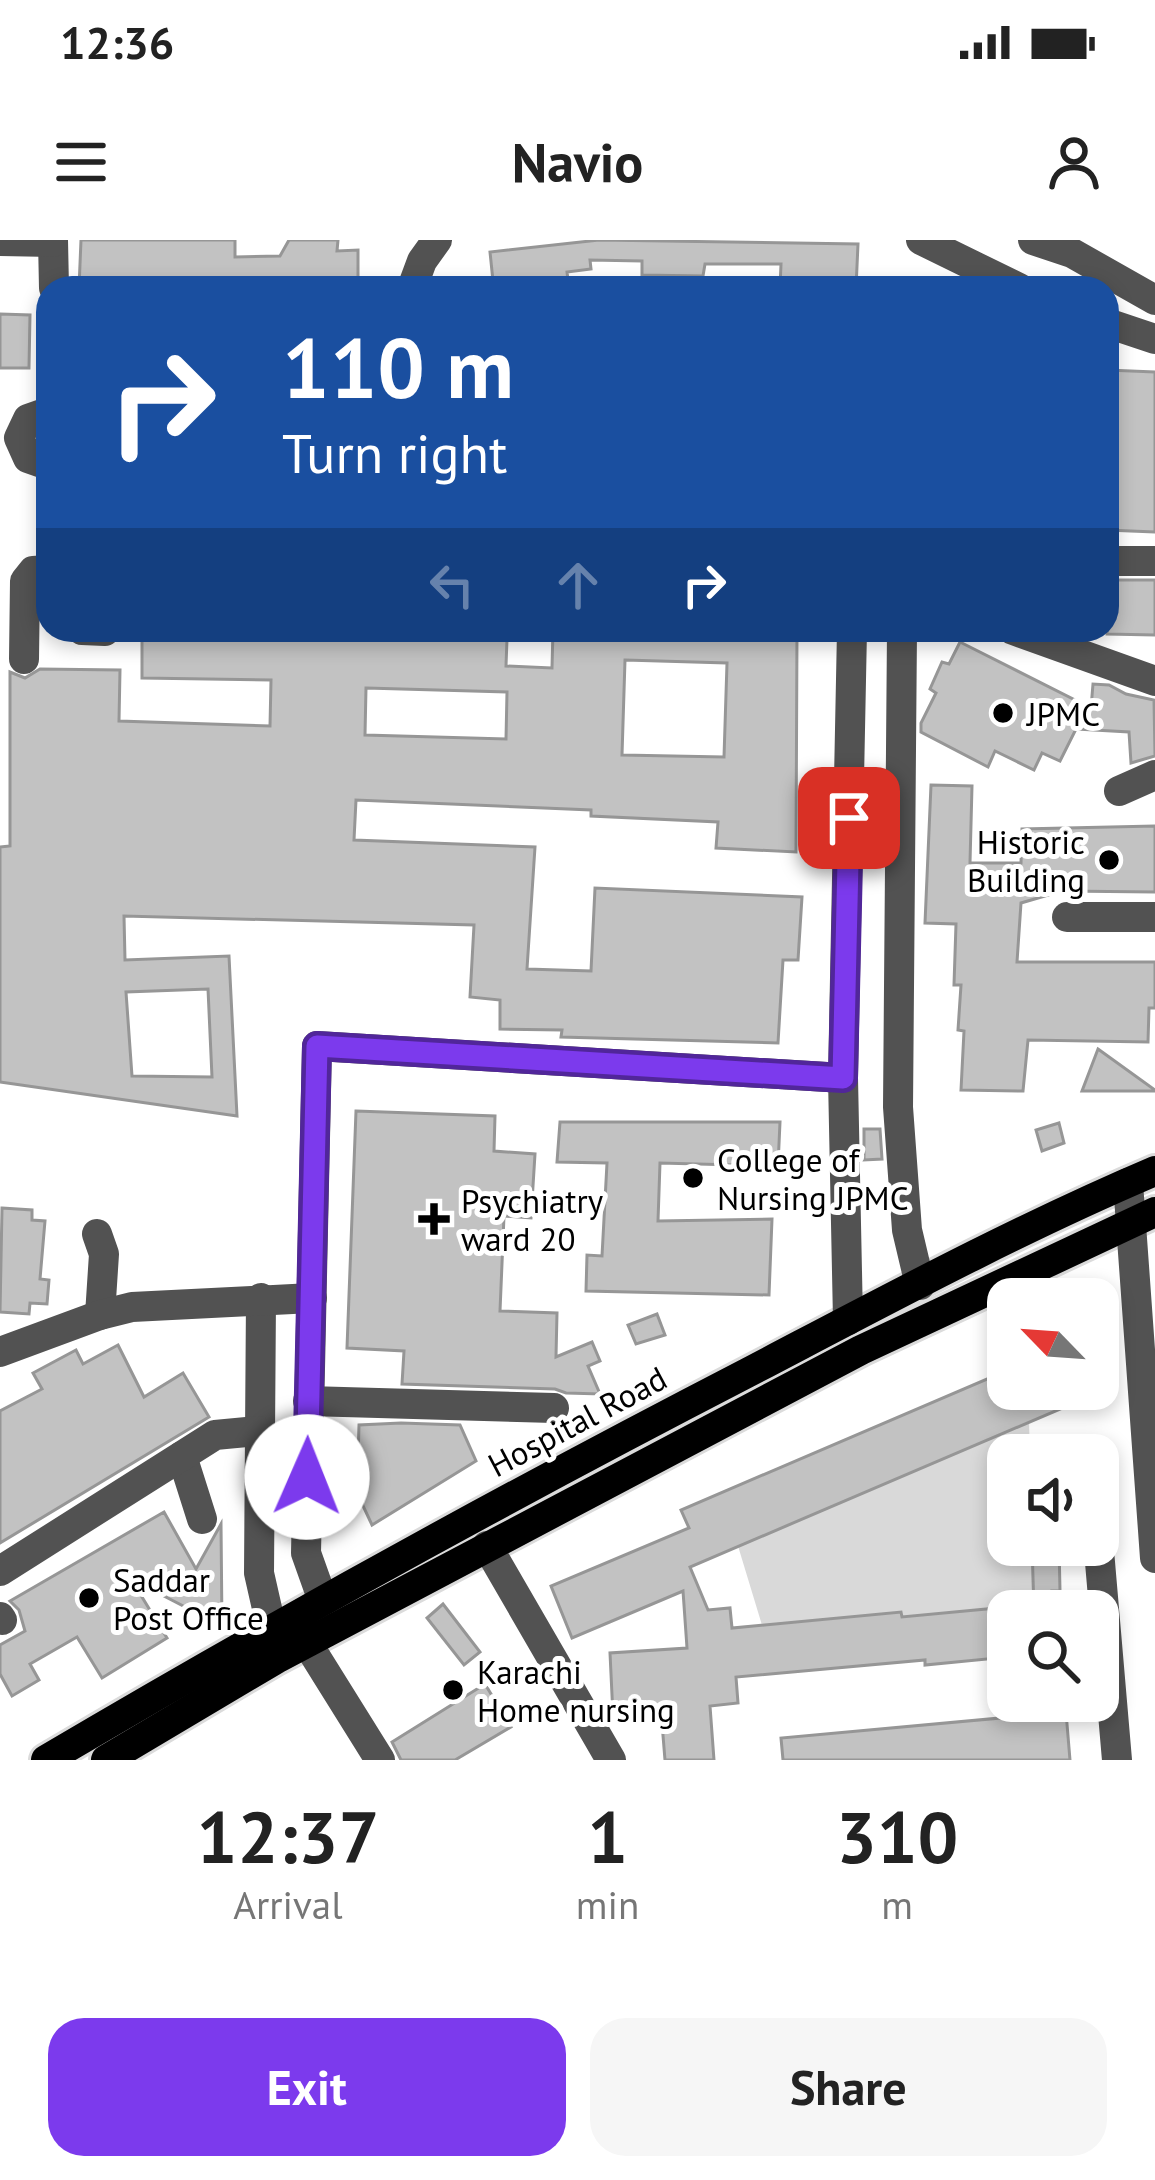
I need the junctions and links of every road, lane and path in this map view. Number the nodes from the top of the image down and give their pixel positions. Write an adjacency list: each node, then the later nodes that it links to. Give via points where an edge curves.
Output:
1 (437, 240): 9 (street)
2 (921, 240): 7 (street)
3 (1033, 240): 6 (street)
4 (0, 241): 5 (street)
5 (53, 241): 8 (street)
6 (1086, 247): 10 (street)
7 (977, 275)
8 (54, 276)
9 (416, 276)
10 (1155, 300)
11 (1119, 327): 12 (street)
12 (1155, 339)
13 (36, 416): 14 (street, via 20,438)
14 (36, 461)
15 (1119, 561): 16 (street)
16 (1155, 561)
17 (36, 572): 18 (street, via 27,574)
18 (36, 628): 22 (street)
19 (852, 642): 29 (street)
20 (902, 642): 28 (street)
21 (1047, 642): 23 (street)
22 (24, 659)
23 (1155, 680)
24 (1155, 775): 25 (street)
25 (1119, 791)
26 (1067, 916): 27 (street)
27 (1155, 917)
28 (898, 1054): 29 (street); 30 (street)
29 (844, 1079): 30 (street); 36 (street, via 317,1046); 38 (street)
30 (898, 1107): 34 (street, via 907,1230)
31 (1142, 1177): 32 (street); 34 (main road, Hospital Road)
32 (1142, 1218): 45 (main road, Hospital Road, via 861,1350); 46 (street)
33 (98, 1234): 37 (street)
34 (920, 1285): 38 (main road, Hospital Road)
35 (260, 1298): 36 (street); 37 (street); 42 (street)
36 (312, 1298): 40 (street)
37 (100, 1315): 39 (street)
38 (848, 1320): 49 (main road, Hospital Road)
39 (0, 1352)
40 (308, 1401): 41 (street); 49 (street, via 306,1553)
41 (554, 1408)
42 (258, 1431): 43 (street, via 223,1432); 50 (street, via 260,1573)
43 (182, 1456): 44 (street); 48 (street)
44 (202, 1519)
45 (487, 1546): 51 (main road, Hospital Road); 55 (street)
46 (1155, 1558)
47 (1100, 1566): 56 (street)
48 (0, 1570)
49 (322, 1598): 50 (main road, Hospital Road)
50 (272, 1626): 52 (main road, Hospital Road)
51 (307, 1643): 53 (main road, Hospital Road); 54 (street)
52 (46, 1760)
53 (106, 1760)
54 (380, 1760)
55 (611, 1760)
56 (1117, 1760)

